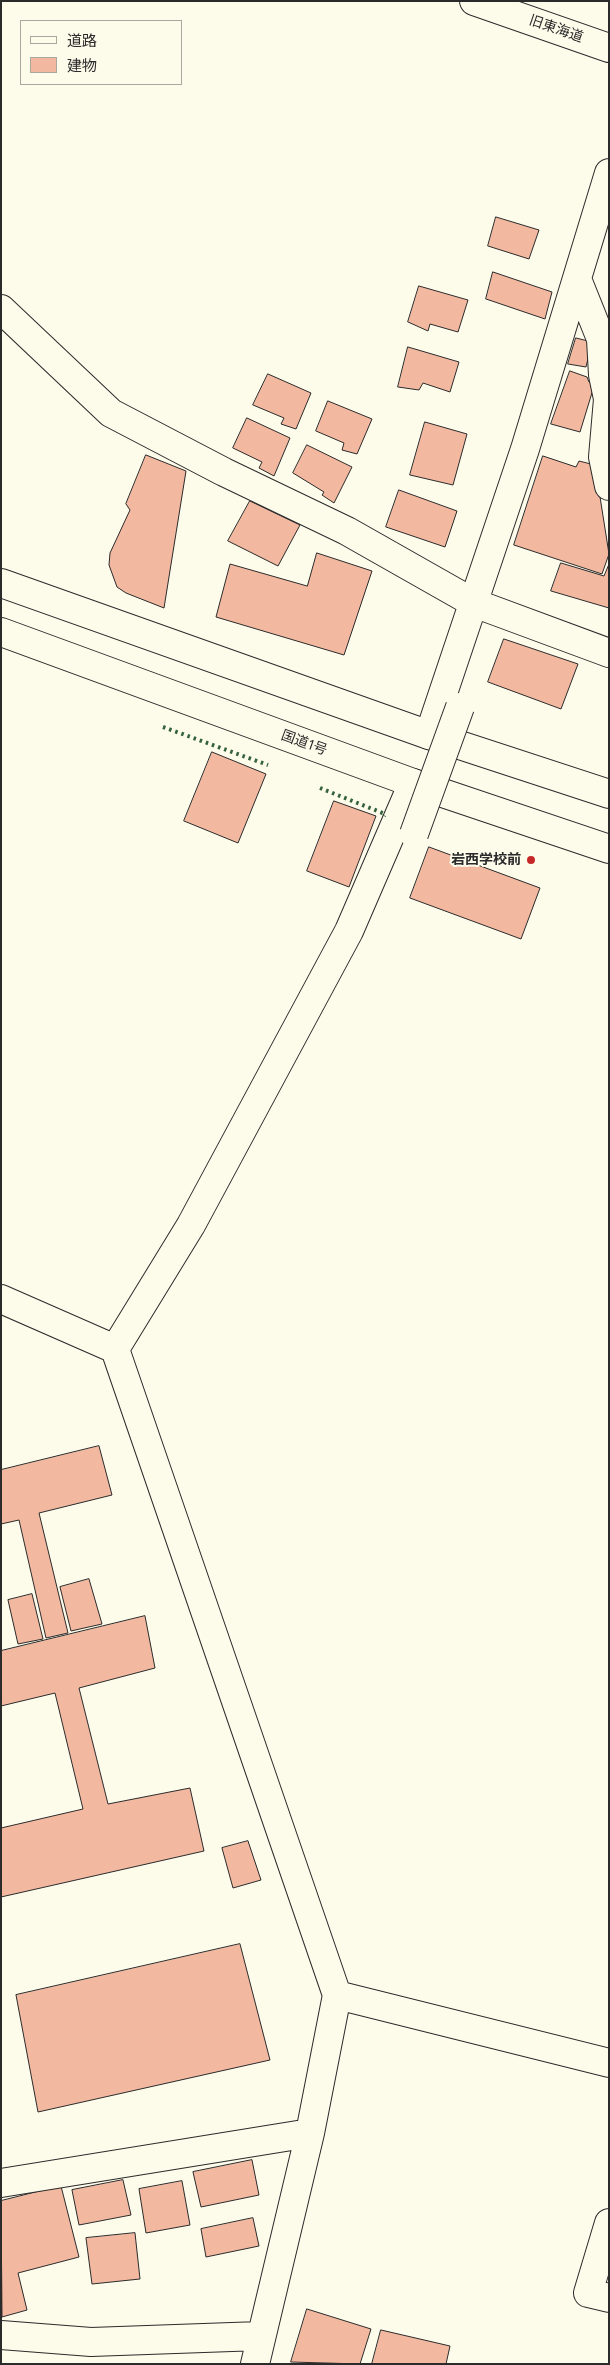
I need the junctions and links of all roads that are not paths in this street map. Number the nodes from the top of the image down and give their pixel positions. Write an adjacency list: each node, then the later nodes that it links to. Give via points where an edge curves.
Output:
1 (474, 1): 2 (main road, 旧東海道)
2 (609, 48)
3 (609, 173): 4 (main road)
4 (577, 279): 6 (main road, via 601,339 608,398 603,457); 8 (main road)
5 (1, 309): 8 (main road, via 111,413 348,531)
6 (609, 486)
7 (1, 584): 12 (main road)
8 (474, 602): 10 (main road); 12 (main road)
9 (1, 632): 13 (main road, 国道1号)
10 (609, 654)
11 (460, 707): 15 (main road, bridge)
12 (429, 735): 14 (main road)
13 (413, 783): 16 (main road, 国道1号); 18 (main road, via 349,931 191,1225)
14 (609, 794)
15 (414, 834)
16 (609, 849)
17 (1, 1299): 18 (main road)
18 (115, 1349): 19 (main road)
19 (337, 1994): 20 (main road); 21 (main road)
20 (609, 2063)
21 (310, 2133): 22 (main road); 26 (main road)
22 (1, 2183)
23 (609, 2223): 24 (main road, via 588,2292)
24 (609, 2298)
25 (1, 2335): 26 (main road, via 91,2342)
26 (260, 2336): 27 (main road)
27 (255, 2364)

